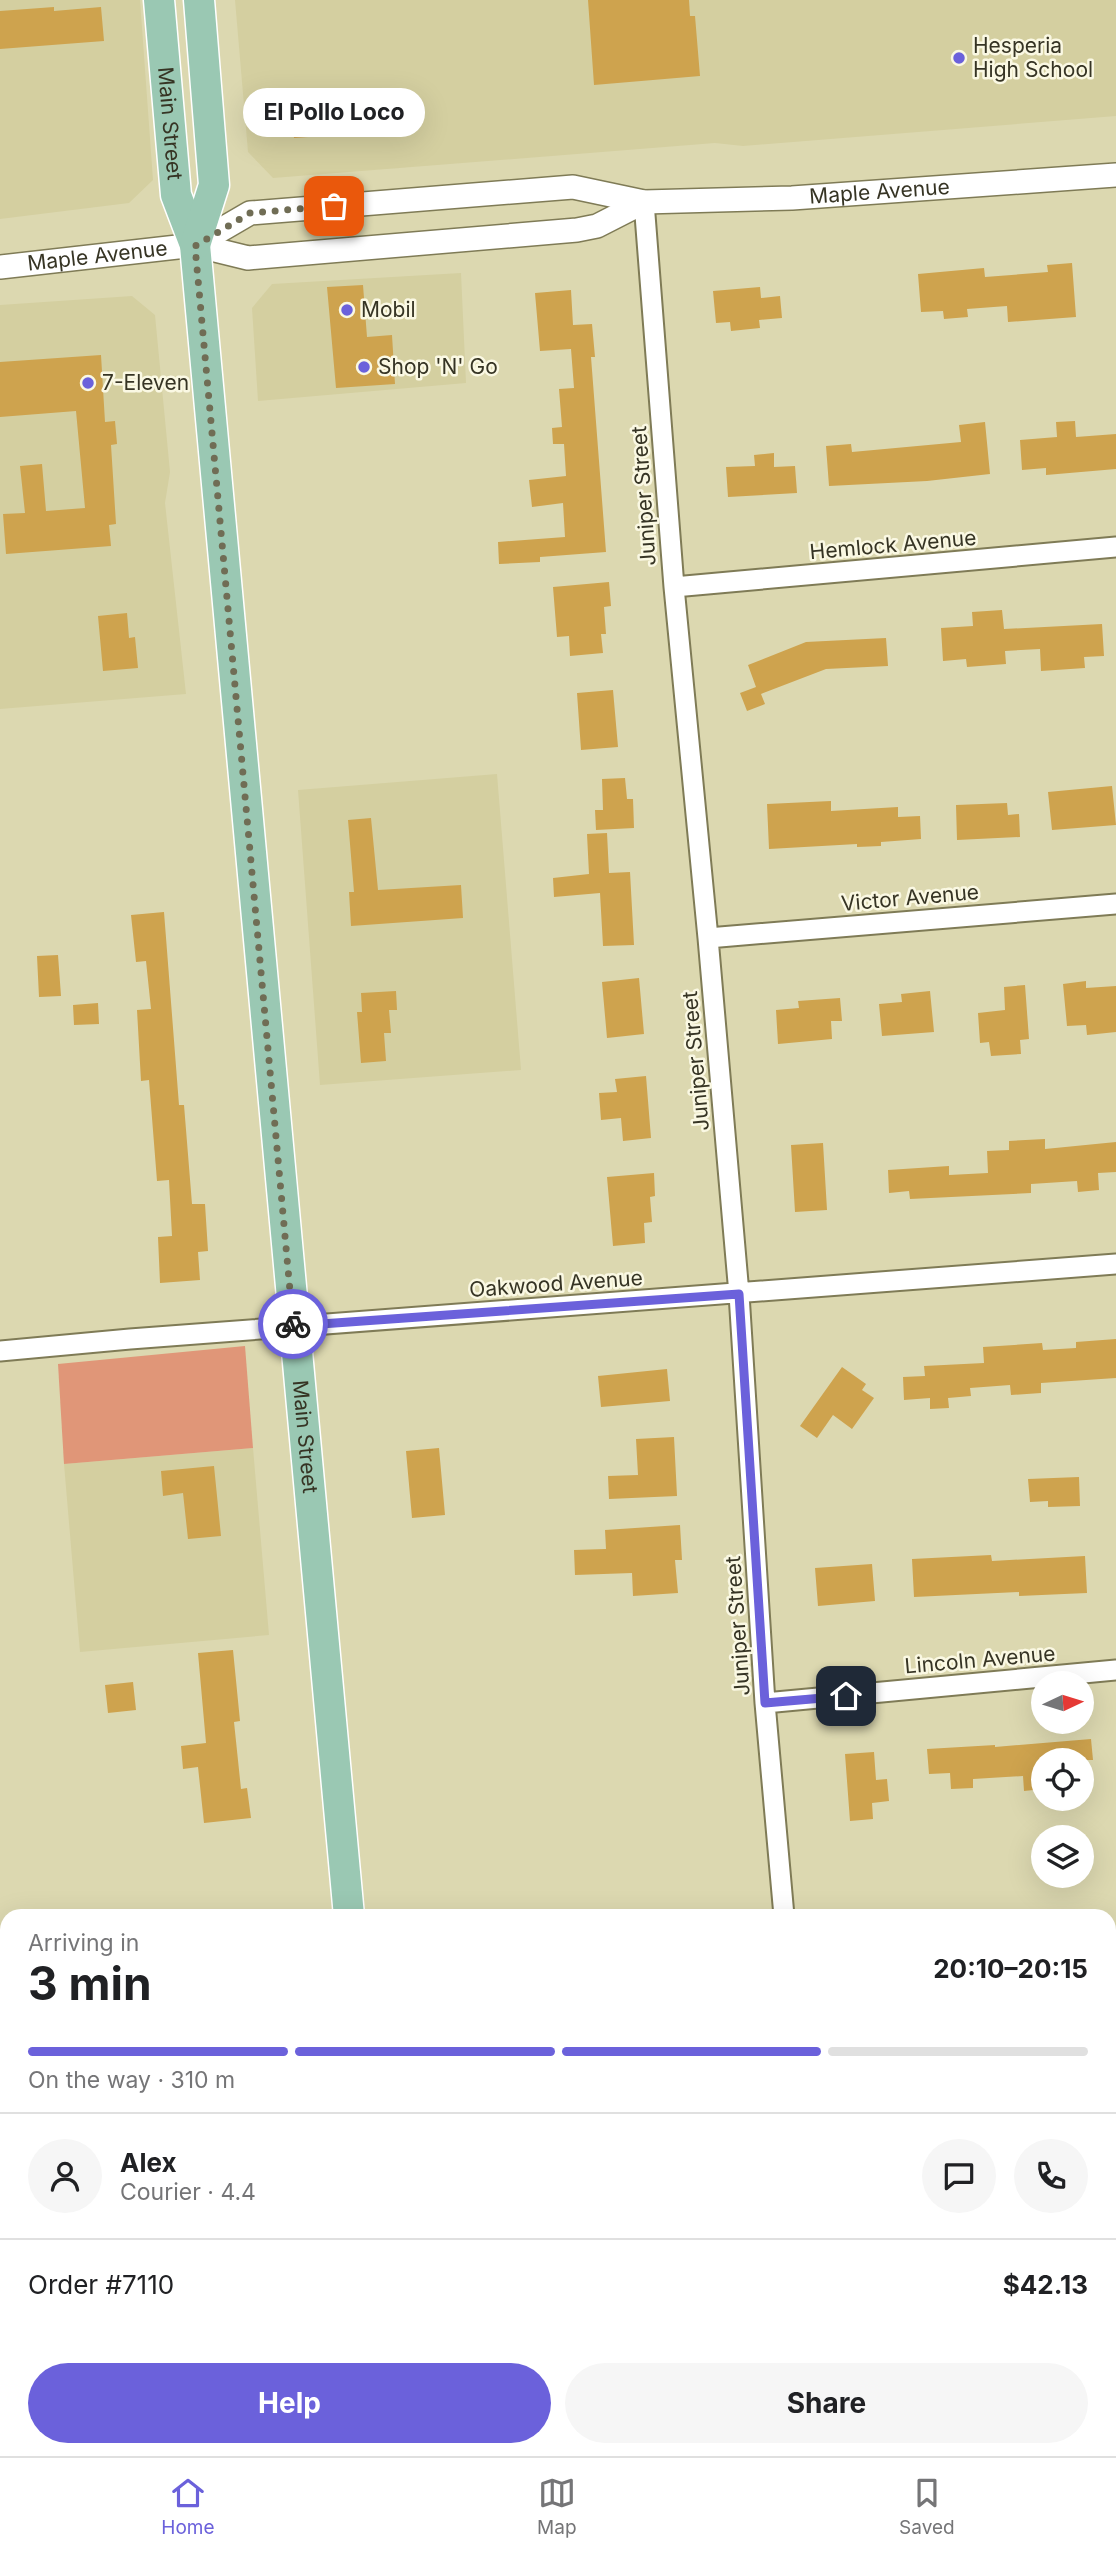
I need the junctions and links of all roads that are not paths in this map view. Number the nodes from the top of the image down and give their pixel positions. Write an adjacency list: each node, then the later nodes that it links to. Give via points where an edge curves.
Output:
1 (159, 0): 5 (main road, Main Street, via 176,195)
2 (199, 0): 5 (main road, Main Street, via 214,185)
3 (1116, 175): 4 (street, Maple Avenue, via 792,198)
4 (644, 202): 5 (street, Maple Avenue, via 597,226 577,230 248,258); 5 (street, Maple Avenue, via 573,187 250,213); 8 (street, Juniper Street)
5 (195, 246): 6 (street, Maple Avenue); 13 (main road, Main Street)
6 (0, 267)
7 (1116, 547): 8 (street, Hemlock Avenue)
8 (674, 587): 10 (street, Juniper Street)
9 (1116, 904): 10 (street, Victor Avenue)
10 (709, 937): 12 (street, Juniper Street)
11 (1116, 1264): 12 (street, Oakwood Avenue)
12 (739, 1294): 13 (street, Oakwood Avenue); 16 (street, Juniper Street)
13 (293, 1326): 14 (street, Oakwood Avenue); 17 (main road, Main Street)
14 (0, 1351)
15 (1116, 1670): 16 (street, Lincoln Avenue)
16 (765, 1703): 18 (street, Juniper Street)
17 (348, 1909)
18 (783, 1909)

